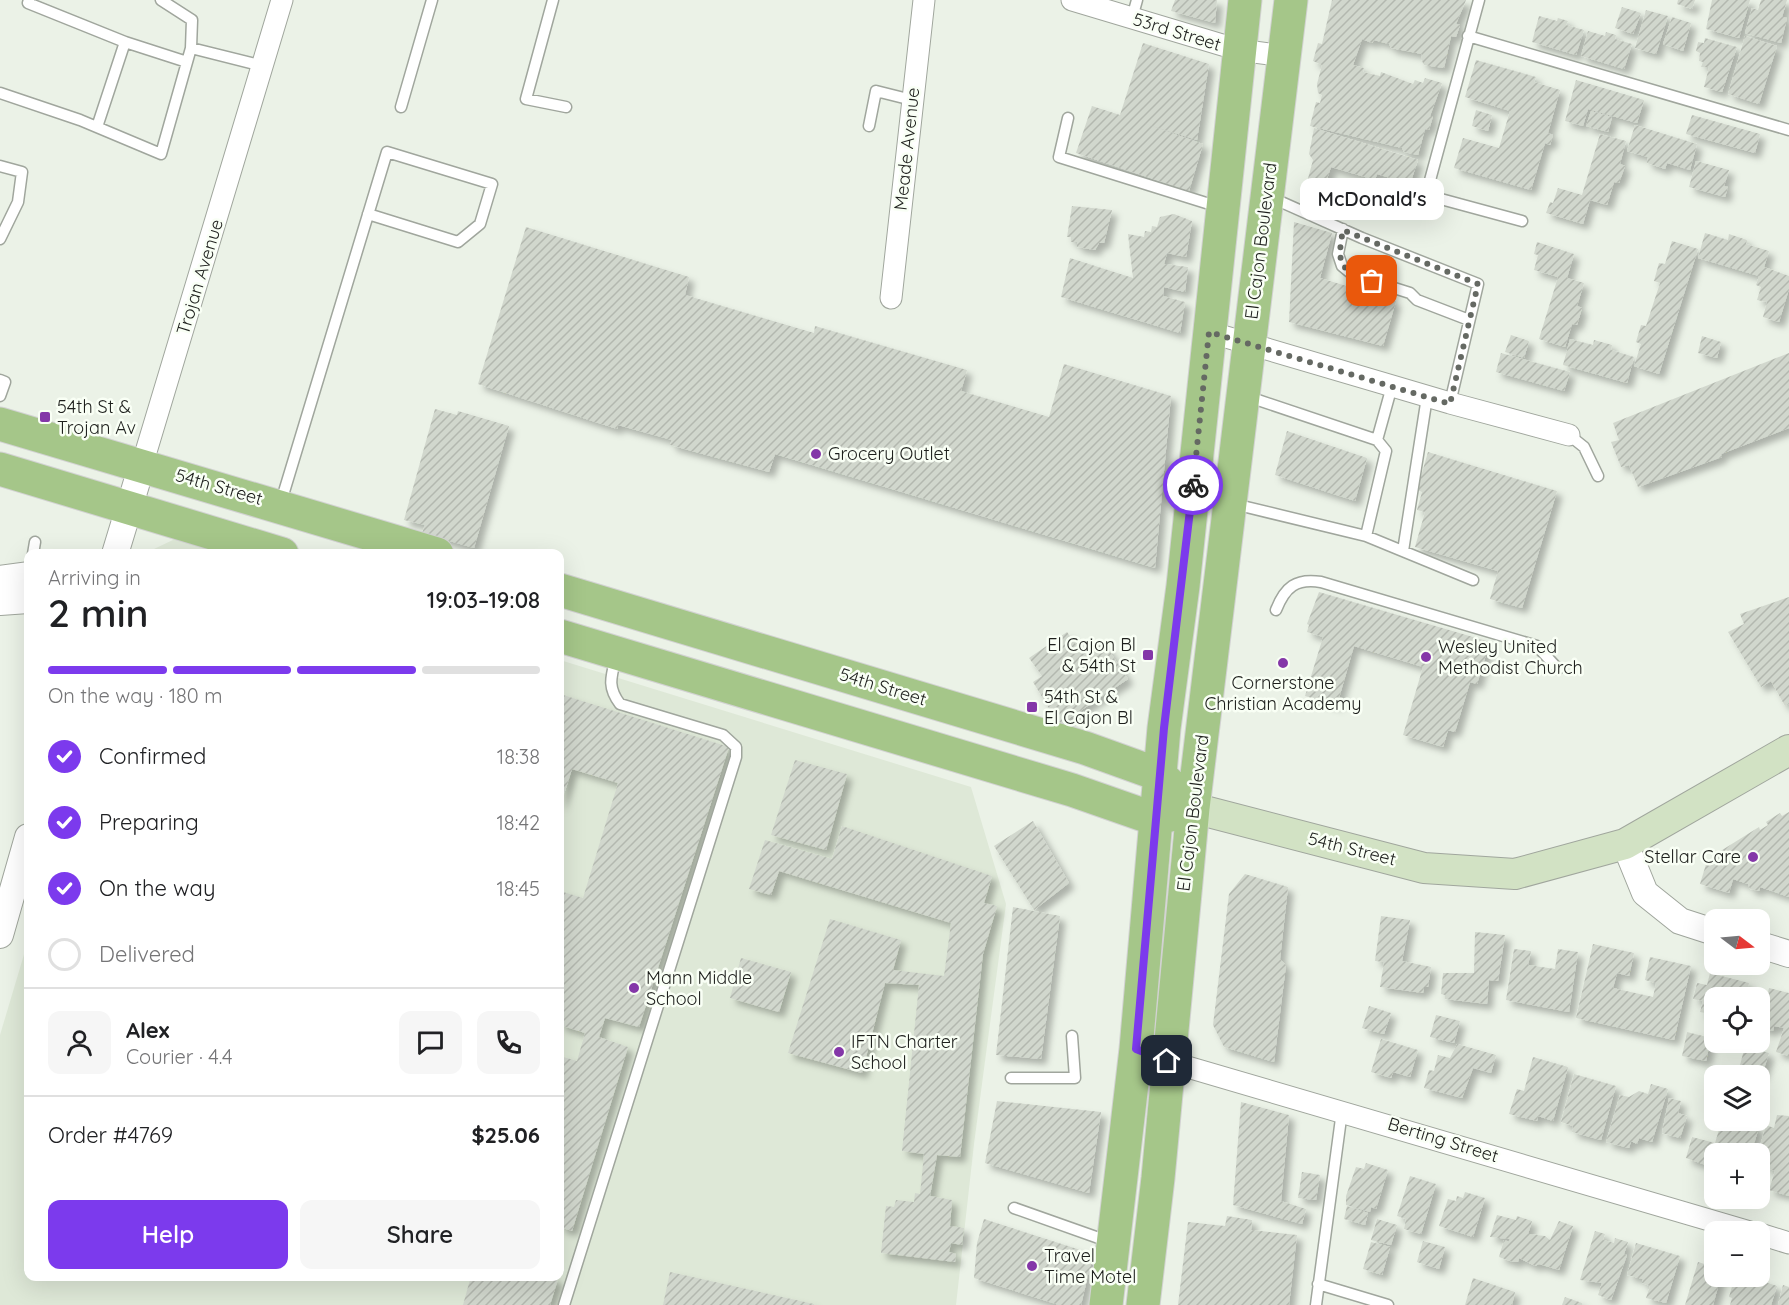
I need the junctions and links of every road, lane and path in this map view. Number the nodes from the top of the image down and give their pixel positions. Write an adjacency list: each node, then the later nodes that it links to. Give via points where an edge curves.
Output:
1 (29, 0): 13 (lane, via 28,3)
2 (161, 0): 14 (lane, via 192,20)
3 (282, 0): 18 (street, Trojan Avenue)
4 (432, 0): 21 (lane)
5 (553, 0): 22 (lane, via 526,99)
6 (924, 0): 20 (street, Meade Avenue)
7 (1072, 0): 11 (street, 53rd Street)
8 (1245, 0): 15 (main road, El Cajon Boulevard)
9 (1291, 0): 16 (main road, El Cajon Boulevard)
10 (1479, 0): 12 (lane)
11 (1134, 9): 15 (street, 53rd Street)
12 (1468, 36): 26 (lane); 31 (lane, via 1426,195)
13 (125, 42): 17 (lane); 25 (lane)
14 (191, 48): 17 (lane); 18 (lane)
15 (1239, 50): 16 (street, 53rd Street); 29 (main road, El Cajon Boulevard)
16 (1284, 56): 28 (main road, El Cajon Boulevard)
17 (187, 62): 25 (lane, via 161,154)
18 (263, 66): 47 (street, Trojan Avenue)
19 (0, 93): 25 (lane)
20 (912, 100): 24 (lane, via 876,91); 34 (street, Meade Avenue)
21 (401, 107)
22 (566, 107)
23 (1068, 118): 29 (lane, via 1059,157)
24 (869, 126)
25 (98, 127)
26 (1789, 130)
27 (0, 166): 33 (lane, via 22,172 18,202)
28 (1267, 196): 32 (lane); 37 (main road, El Cajon Boulevard)
29 (1222, 208): 36 (main road, El Cajon Boulevard)
30 (368, 214): 30 (lane, via 387,152 492,184 480,224 458,242); 51 (lane)
31 (1521, 221)
32 (1343, 230): 35 (lane, via 1338,254 1342,266 1353,275 1410,293 1417,300); 35 (lane, via 1478,284)
33 (0, 239)
34 (891, 298)
35 (1469, 320): 43 (lane)
36 (1209, 332): 37 (street); 69 (main road, El Cajon Boulevard)
37 (1249, 344): 39 (street); 40 (main road, El Cajon Boulevard)
38 (0, 380): 41 (lane, via 5,381)
39 (1392, 386): 42 (street); 46 (lane)
40 (1243, 395): 46 (lane); 50 (main road, El Cajon Boulevard)
41 (0, 396)
42 (1427, 397): 43 (street); 57 (lane)
43 (1450, 404): 45 (street)
44 (0, 424): 47 (main road, 54th Street)
45 (1569, 435): 49 (lane, via 1584,447)
46 (1377, 440): 53 (lane, via 1386,452)
47 (142, 465): 51 (main road, 54th Street); 52 (street, Trojan Avenue)
48 (0, 469): 52 (main road)
49 (1598, 476)
50 (1230, 503): 53 (lane); 70 (main road, El Cajon Boulevard)
51 (280, 505): 56 (main road, 54th Street)
52 (129, 508): 54 (street, Trojan Avenue); 55 (main road)
53 (1366, 536): 57 (lane)
54 (117, 549)
55 (265, 549)
56 (421, 549)
57 (1403, 551): 60 (lane)
58 (24, 576): 59 (street)
59 (0, 579)
60 (1473, 580)
61 (564, 591): 69 (main road, 54th Street, via 1085,748)
62 (24, 600): 63 (street)
63 (0, 602)
64 (1276, 610): 67 (lane, via 1284,592 1296,584 1306,580 1321,582 1537,646)
65 (564, 637): 66 (main road)
66 (616, 654): 71 (main road, via 1072,790); 89 (lane, via 609,683 620,704 723,735 736,747 736,757)
67 (1558, 669)
68 (1789, 750): 72 (main road, 54th Street)
69 (1160, 775): 70 (main road, 54th Street); 71 (main road, El Cajon Boulevard)
70 (1193, 808): 71 (main road); 72 (main road, 54th Street, via 1424,868 1515,874); 80 (main road, El Cajon Boulevard)
71 (1155, 819): 79 (main road, El Cajon Boulevard)
72 (1625, 844): 74 (street, via 1645,893 1680,921)
73 (24, 851): 75 (street)
74 (1704, 929)
75 (0, 935)
76 (1770, 948): 77 (street)
77 (1789, 954)
78 (1072, 1036): 81 (lane, via 1075,1078)
79 (1136, 1049): 80 (street, Berting Street); 86 (main road, El Cajon Boulevard)
80 (1167, 1061): 82 (street, Berting Street); 91 (main road, El Cajon Boulevard)
81 (1011, 1078)
82 (1342, 1111): 84 (street, Berting Street); 88 (lane)
83 (1014, 1208): 86 (lane)
84 (1713, 1221)
85 (1770, 1237): 87 (street)
86 (1114, 1243): 90 (main road, El Cajon Boulevard)
87 (1789, 1243)
88 (1318, 1284): 92 (lane); 93 (lane)
89 (564, 1305)
90 (1106, 1305)
91 (1143, 1305)
92 (1316, 1305)
93 (1388, 1305)

